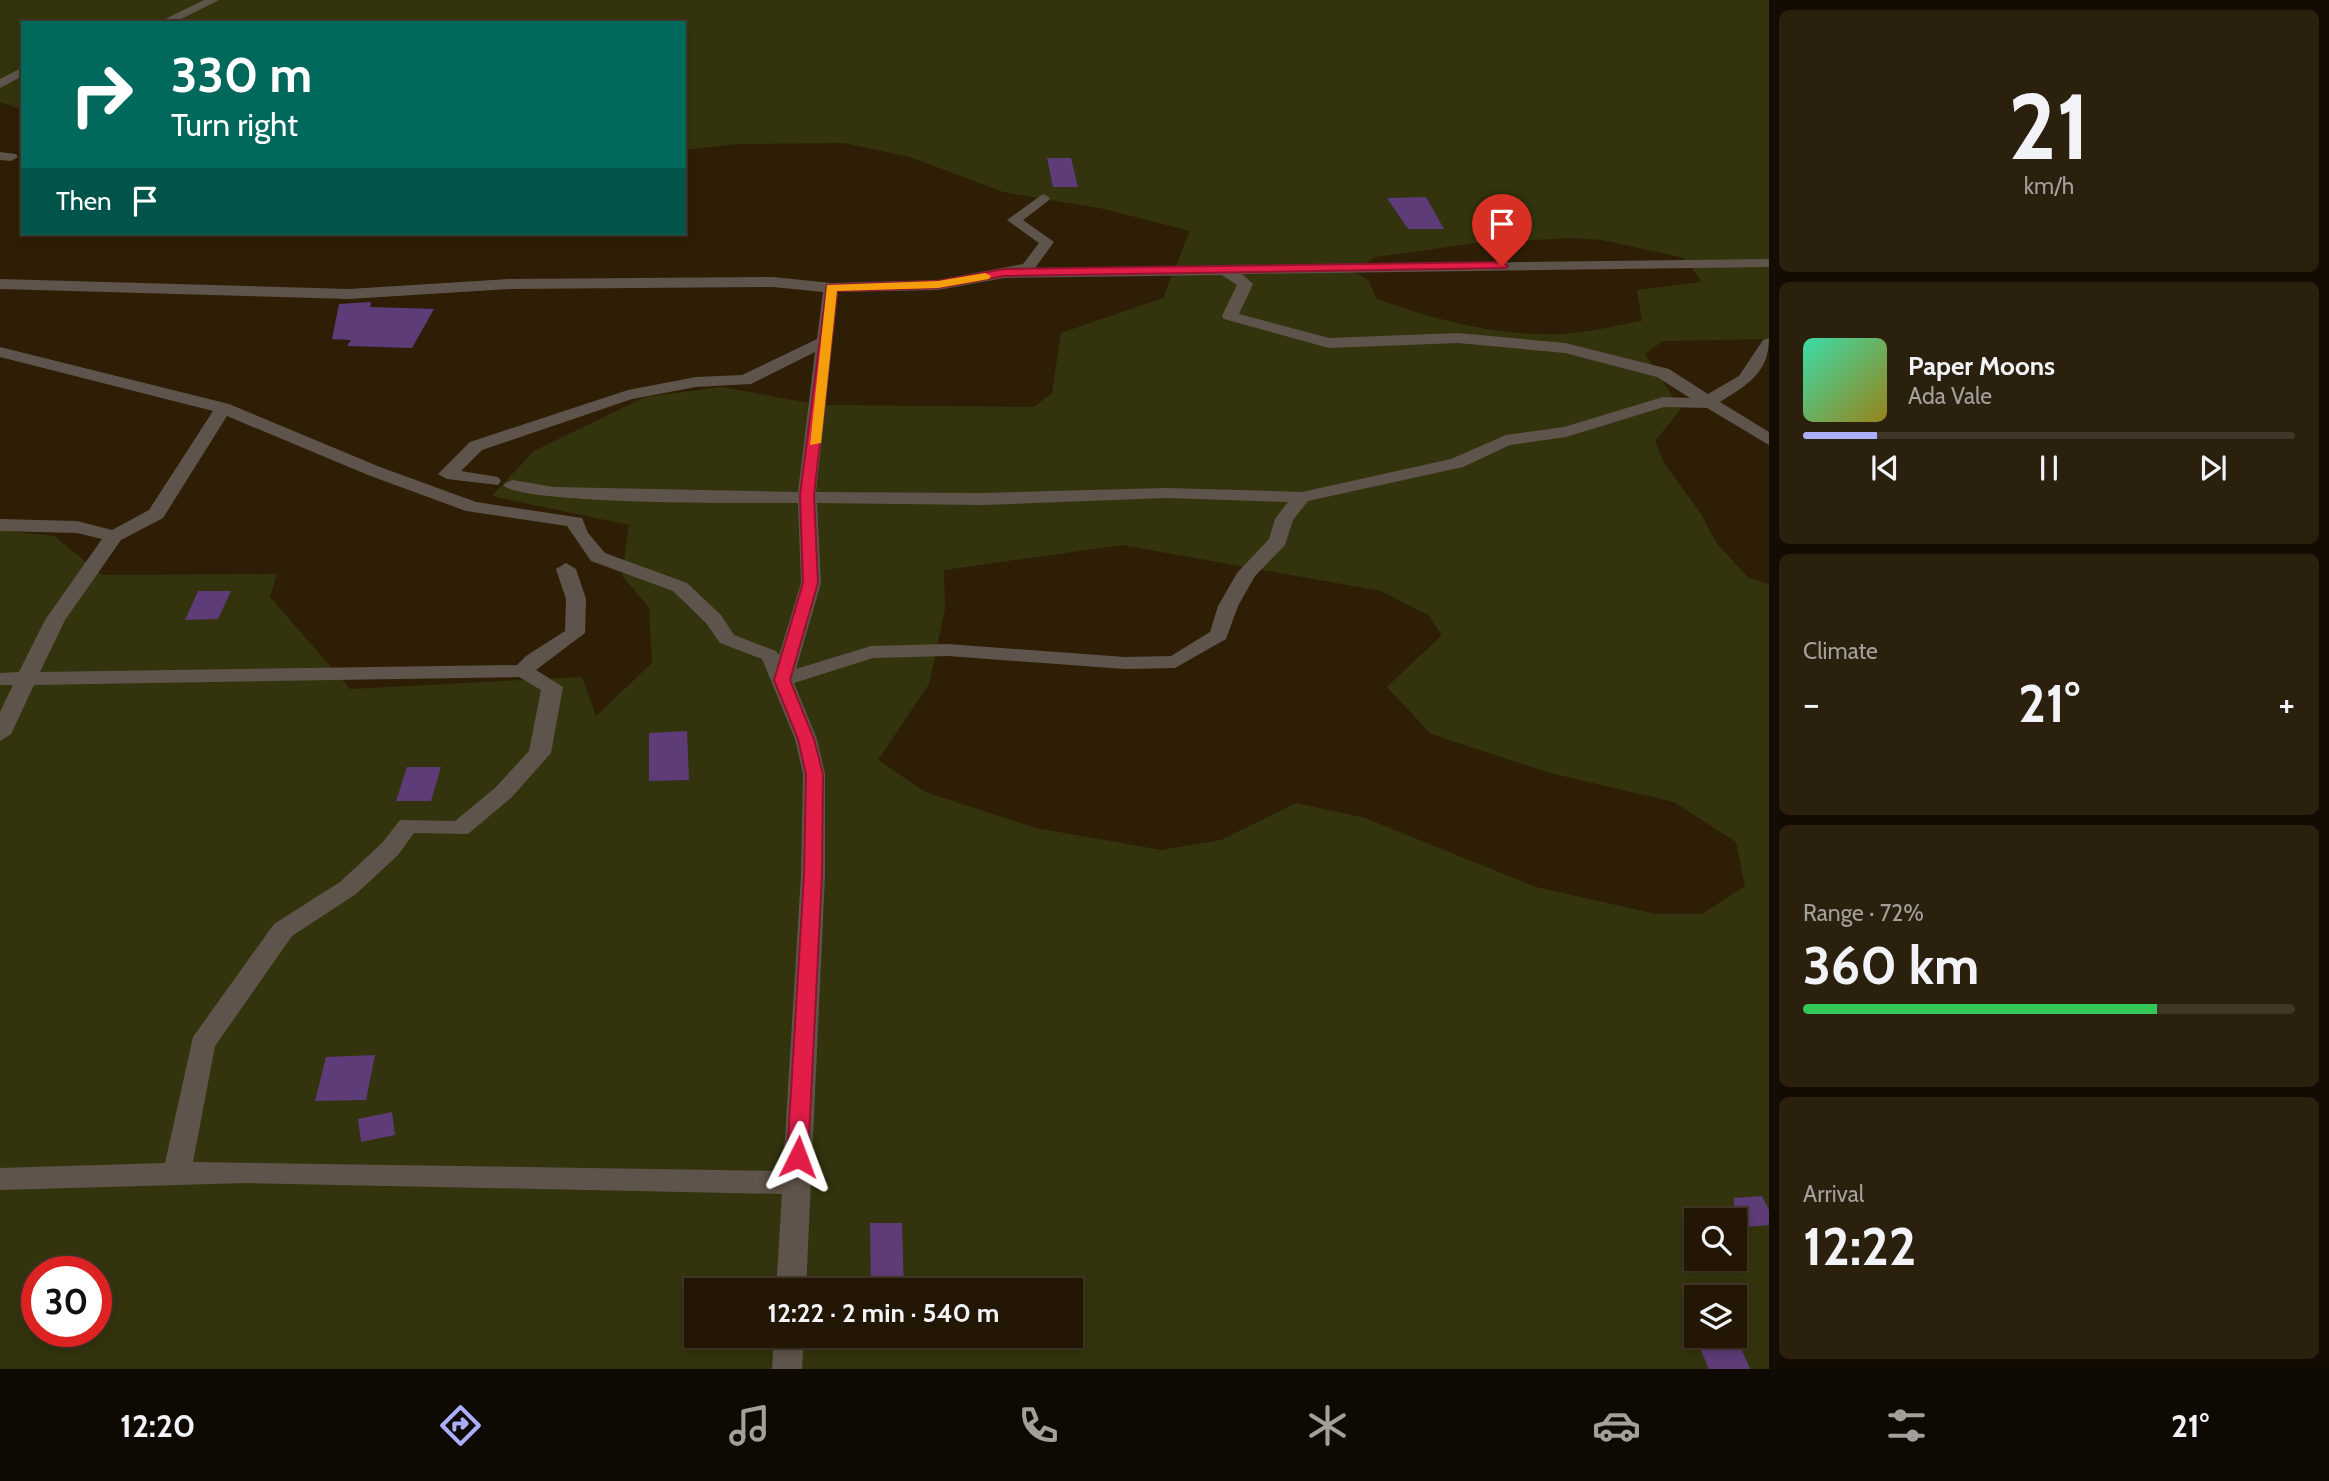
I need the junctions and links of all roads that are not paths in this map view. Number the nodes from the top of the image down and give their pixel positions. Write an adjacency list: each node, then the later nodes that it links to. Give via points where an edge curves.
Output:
1 (212, 0): 2 (street)
2 (167, 21)
3 (21, 72): 4 (street)
4 (0, 84)
5 (1043, 198): 8 (street, via 1014,220 1047,242 1028,267)
6 (1769, 263): 7 (street)
7 (1223, 268): 8 (street); 16 (street, via 1245,284 1230,316 1329,343 1458,338 1565,348 1663,373)
8 (1004, 273): 10 (street, via 938,285)
9 (0, 284): 10 (street, via 349,294 509,284 773,282)
10 (831, 288): 11 (street)
11 (825, 341): 19 (street, via 745,380 696,382 628,396 476,446 447,474); 21 (street)
12 (1769, 343): 15 (street)
13 (0, 352): 17 (street)
14 (1769, 377): 15 (street)
15 (1745, 379): 16 (street)
16 (1706, 403): 18 (street); 22 (street, via 1663,402 1566,432 1506,440 1457,463)
17 (223, 408): 24 (street, via 156,514); 29 (street, via 374,471 473,506 575,522 598,556 680,587 714,619 727,639 769,654)
18 (1769, 440)
19 (492, 481)
20 (512, 485): 21 (street, via 554,492)
21 (807, 495): 22 (street); 29 (street, via 811,583)
22 (1302, 497): 29 (street, via 1284,519 1278,541 1247,573 1228,606 1219,635 1175,662 1125,663 948,650 871,652)
23 (0, 525): 24 (street, via 77,527)
24 (114, 536): 27 (street, via 55,620)
25 (566, 569): 26 (street, via 576,599 575,633)
26 (523, 671): 27 (street); 31 (street, via 552,687 540,753 503,793 460,829 408,825 390,849 348,888 283,930 202,1044)
27 (28, 679): 28 (street); 30 (street)
28 (0, 680)
29 (782, 680): 33 (street, via 806,739 814,774)
30 (0, 734)
31 (177, 1174): 32 (street); 33 (street)
32 (0, 1179)
33 (797, 1183): 34 (street)
34 (792, 1278)
35 (788, 1348): 36 (street)
36 (787, 1369)

